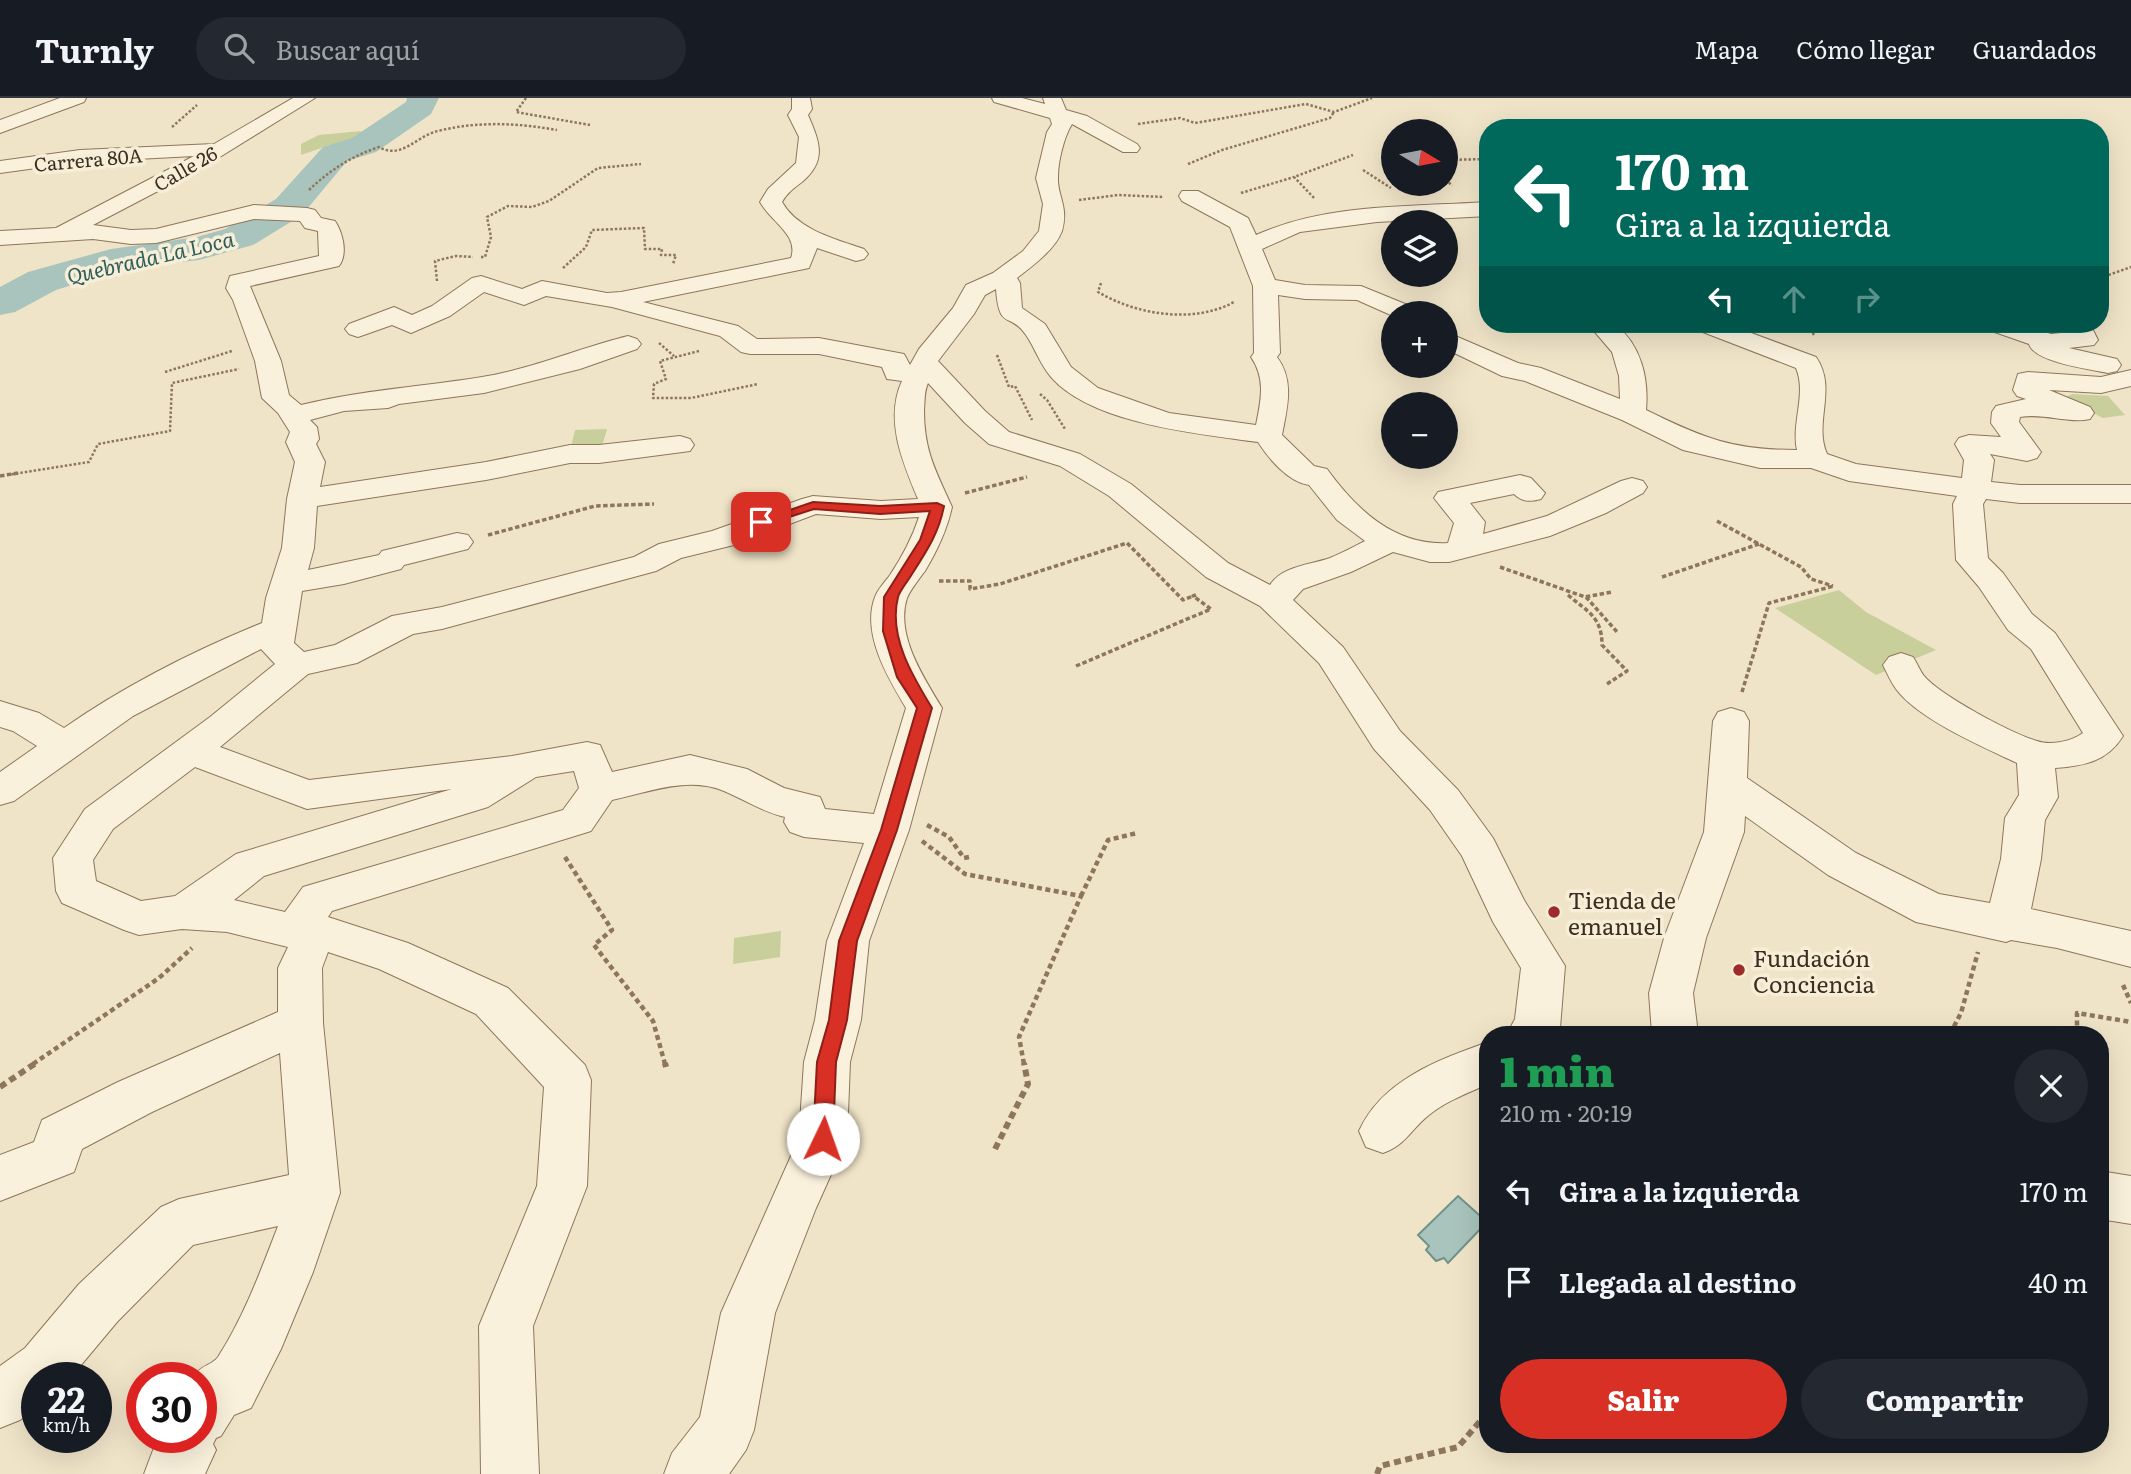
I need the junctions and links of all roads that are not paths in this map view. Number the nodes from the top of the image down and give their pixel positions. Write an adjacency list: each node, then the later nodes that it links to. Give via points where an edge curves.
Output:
1 (77, 98): 6 (street)
2 (306, 98): 8 (street, Calle 26)
3 (801, 98): 13 (street, via 798,115 810,138 809,157 799,176 774,194 771,202)
4 (1001, 98): 5 (street)
5 (1056, 106): 7 (street); 18 (street, via 1062,124 1047,178 1054,204 1052,225 1031,256)
6 (0, 127)
7 (1130, 148)
8 (217, 149): 9 (street, Carrera 80A, via 80,156); 14 (street, Calle 26)
9 (10, 166): 10 (street)
10 (0, 186)
11 (1181, 197): 16 (street, via 1240,223)
12 (1479, 209): 16 (street, via 1377,215 1295,226)
13 (794, 226): 17 (street); 20 (street, via 806,241 801,263)
14 (61, 233): 15 (street); 32 (street, via 156,236 254,212 297,214 327,226 331,261 239,281 237,288 245,297 265,351 276,398)
15 (0, 238)
16 (1248, 247): 19 (street)
17 (856, 254)
18 (1001, 278): 29 (street, via 975,289); 33 (street, via 1008,284 1010,311 1037,329 1061,372 1088,394 1164,421)
19 (1265, 286): 21 (street, via 1361,293); 33 (street, via 1264,357 1272,368 1276,390)
20 (607, 300): 22 (street, via 542,288 524,298 481,283 411,325 394,315); 29 (street, via 733,332 750,346 819,346 895,360 896,373)
21 (1381, 302)
22 (358, 328)
23 (1614, 333): 31 (street, via 1633,376)
24 (1728, 333): 35 (street, via 1807,363 1814,382 1809,433)
25 (2055, 333): 28 (street, via 2041,345 2089,362)
26 (628, 344): 32 (street, via 484,385 345,403)
27 (1458, 346): 31 (street)
28 (2131, 367)
29 (922, 368): 41 (street, via 911,391 910,437); 46 (street, via 999,438 1077,465 1120,490 1217,570)
30 (2131, 378): 37 (street, via 2101,385 2028,380 2027,390 2080,413 2024,406 2006,412 2006,423 2026,452 1969,444 1979,460)
31 (1632, 414): 35 (street, via 1715,450 1760,459)
32 (293, 416): 40 (street, via 303,427 305,439 300,442 310,462)
33 (1268, 435): 43 (street, via 1307,475 1318,475 1341,509)
34 (680, 445): 40 (street, via 570,454)
35 (1815, 459): 37 (street, via 1849,472)
36 (1632, 486): 44 (street, via 1573,519 1525,536)
37 (1975, 489): 39 (street, via 2020,494); 51 (street, via 1968,504 1972,560)
38 (1530, 493): 44 (street, via 1520,484 1449,498 1470,522)
39 (2131, 494)
40 (302, 499): 45 (street, via 298,548)
41 (936, 504): 47 (street, via 880,510 813,505 723,538 670,551 645,564 404,624 345,655); 59 (street, via 934,525 891,597 890,631 904,677 924,708)
42 (457, 542): 45 (street, via 358,570)
43 (1387, 543): 44 (street, via 1429,552 1455,552); 46 (street, via 1287,584 1286,590)
44 (1464, 546)
45 (289, 583): 47 (street)
46 (1272, 599): 65 (street, via 1331,654 1387,740 1444,800 1479,849 1508,910 1543,966)
47 (287, 647): 52 (street, via 233,648 120,707); 53 (street)
48 (1901, 665): 54 (street, via 1910,683 1939,705)
49 (0, 714): 52 (street, via 19,717)
50 (1731, 720): 56 (street)
51 (2117, 733): 54 (street, via 2082,752)
52 (64, 747): 58 (street)
53 (190, 750): 55 (street, via 307,795); 60 (street, via 99,819 73,858 77,891 139,918)
54 (2035, 756): 61 (street, via 2039,796 2025,818 2021,859)
55 (526, 765): 57 (street, via 587,755); 60 (street, via 474,797 250,865)
56 (1727, 784): 61 (street, via 1842,864 1931,910); 66 (street, via 1724,832 1685,938 1671,993)
57 (599, 789): 59 (street, via 690,769 733,779 775,800 806,807 804,822); 62 (street, via 577,821 318,899)
58 (0, 791)
59 (900, 832): 78 (street, via 848,941 838,1020 827,1062 823,1139 748,1313 726,1430)
60 (182, 912): 62 (street, via 227,915)
61 (1996, 923): 63 (street, via 2057,931)
62 (305, 931): 64 (street); 77 (street, via 393,956 492,1001 568,1080 562,1186 506,1326)
63 (2131, 949)
64 (300, 1023): 69 (street, via 80,1125 59,1136 57,1156); 70 (street)
65 (1537, 1026)
66 (1674, 1026)
67 (1479, 1066): 68 (street, via 1412,1100)
68 (1383, 1131)
69 (0, 1178)
70 (315, 1193): 73 (street, via 262,1330 231,1388); 74 (street, via 180,1224 98,1304 44,1367)
71 (2109, 1196): 72 (street)
72 (2131, 1200)
73 (217, 1390)
74 (0, 1400)
75 (185, 1453): 76 (street)
76 (173, 1474)
77 (510, 1474)
78 (693, 1474)

